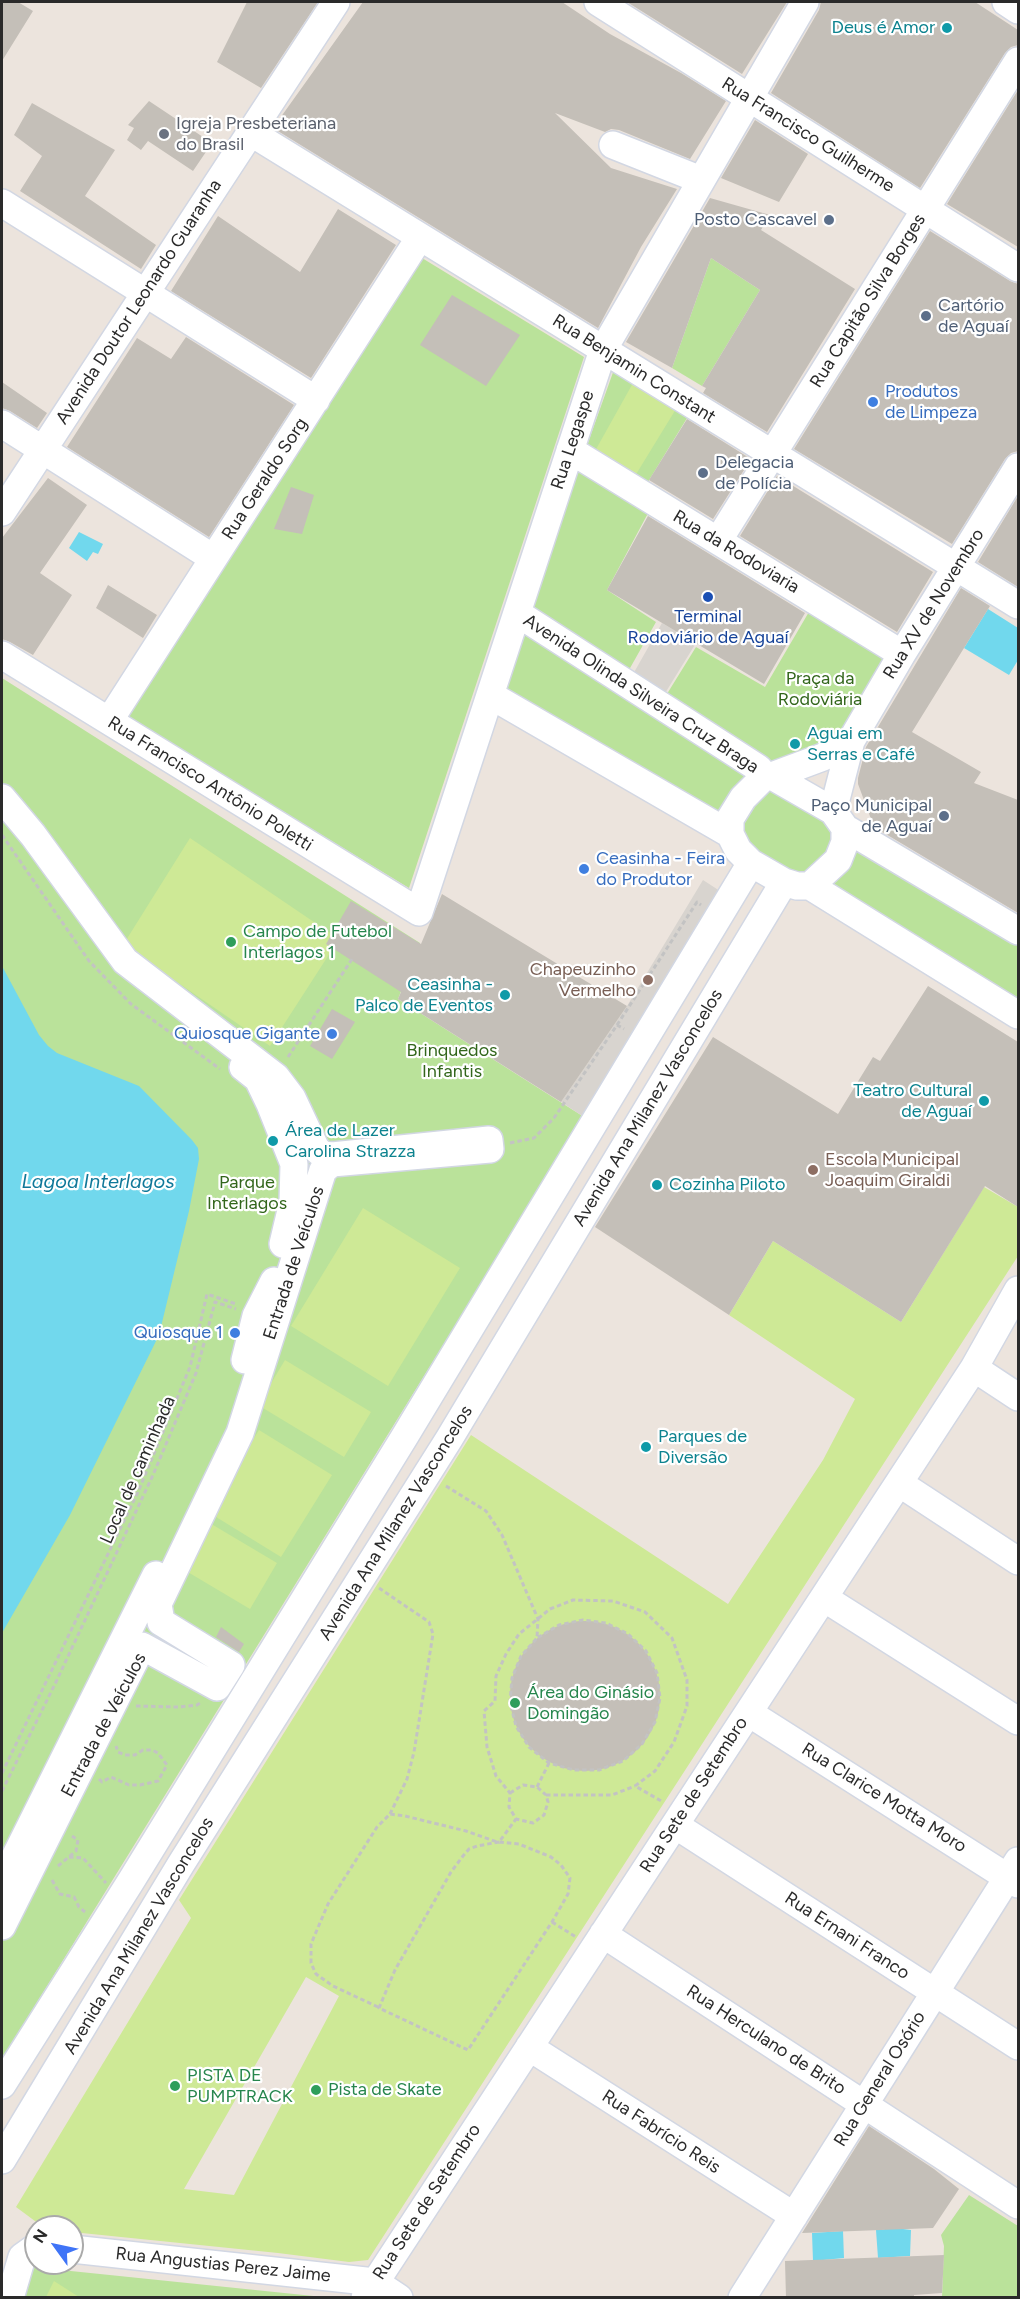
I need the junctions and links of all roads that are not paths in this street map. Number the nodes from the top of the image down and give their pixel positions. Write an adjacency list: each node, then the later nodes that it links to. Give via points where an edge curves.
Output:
1 (336, 2): 8 (street, Avenida Doutor Leonardo Guaranha)
2 (598, 2): 7 (street, Rua Francisco Guilherme)
3 (805, 2): 7 (street, Rua Legaspe)
4 (1006, 2): 5 (street)
5 (1018, 10)
6 (1018, 61): 12 (street, Rua Capitão Silva Borges)
7 (749, 98): 10 (street, Rua Legaspe); 12 (street, Rua Francisco Guilherme)
8 (250, 132): 13 (street, Rua Benjamin Constant); 15 (street, Avenida Doutor Leonardo Guaranha)
9 (613, 145): 10 (street)
10 (701, 180): 16 (street, Rua Legaspe)
11 (2, 203): 15 (street)
12 (925, 209): 14 (street, Rua Francisco Guilherme); 21 (street, Rua Capitão Silva Borges)
13 (420, 237): 16 (street, Rua Benjamin Constant); 17 (street, Rua Geraldo Sorg)
14 (1018, 268)
15 (145, 292): 17 (street); 19 (street, Avenida Doutor Leonardo Guaranha)
16 (603, 350): 20 (street, Rua Legaspe); 21 (street, Rua Benjamin Constant)
17 (316, 400): 25 (street, Rua Geraldo Sorg)
18 (2, 424): 19 (street)
19 (42, 450): 23 (street, Avenida Doutor Leonardo Guaranha); 25 (street)
20 (570, 450): 24 (street, Rua da Rodoviaria); 28 (street, Rua Legaspe)
21 (771, 454): 24 (street, Rua Capitão Silva Borges); 26 (street, Rua Benjamin Constant)
22 (1018, 467): 26 (street, Rua XV de Novembro)
23 (2, 512)
24 (718, 541): 29 (street, Rua da Rodoviaria)
25 (213, 558): 32 (street, Rua Geraldo Sorg)
26 (957, 566): 27 (street, Rua Benjamin Constant); 29 (street, Rua XV de Novembro)
27 (1018, 605)
28 (517, 613): 31 (street, Rua Legaspe); 34 (street, Avenida Olinda Silveira Cruz Braga)
29 (902, 654): 33 (street, Rua XV de Novembro)
30 (2, 655): 32 (street, Rua Francisco Antônio Poletti)
31 (490, 695): 38 (street); 41 (street, Rua Legaspe)
32 (109, 721): 41 (street, Rua Francisco Antônio Poletti)
33 (851, 741): 34 (street, via 823,757); 37 (street)
34 (769, 776): 37 (street); 38 (street, via 743,798 730,819)
35 (2, 798): 56 (street, Entrada de Veículos, via 124,961 276,1077 323,1155 489,1140 490,1149 332,1163 323,1170 240,1433 158,1604 161,1622 231,1665)
36 (2, 813): 63 (street, Entrada de Veículos, via 118,972 258,1079 294,1164 293,1202 274,1282 249,1311 226,1426 125,1639)
37 (839, 820): 40 (street, via 845,842 838,860); 42 (street)
38 (730, 834): 39 (street)
39 (751, 863): 40 (street); 44 (street, Avenida Ana Milanez Vasconcelos)
40 (797, 884): 43 (street); 45 (street, Avenida Ana Milanez Vasconcelos)
41 (419, 912)
42 (1018, 931)
43 (1015, 1006)
44 (546, 1202): 45 (street); 49 (street, Avenida Ana Milanez Vasconcelos)
45 (579, 1222): 50 (street, Avenida Ana Milanez Vasconcelos)
46 (1018, 1290): 47 (street, Rua Sete de Setembro)
47 (974, 1368): 48 (street); 51 (street, Rua Sete de Setembro)
48 (1018, 1397)
49 (405, 1436): 50 (street); 52 (street, Avenida Ana Milanez Vasconcelos)
50 (432, 1465): 54 (street, Avenida Ana Milanez Vasconcelos)
51 (899, 1483): 53 (street); 55 (street, Rua Sete de Setembro)
52 (341, 1539): 54 (street); 57 (street, Avenida Ana Milanez Vasconcelos)
53 (1018, 1561)
54 (369, 1568): 58 (street, Avenida Ana Milanez Vasconcelos)
55 (824, 1598): 59 (street, Rua Sete de Setembro); 60 (street)
56 (224, 1677): 57 (street); 64 (street, Entrada de Veículos, via 218,1687 142,1646)
57 (247, 1692): 58 (street); 69 (street, Avenida Ana Milanez Vasconcelos)
58 (279, 1711): 71 (street, Avenida Ana Milanez Vasconcelos, via 181,1864)
59 (749, 1713): 61 (street, Rua Sete de Setembro); 62 (street, Rua Clarice Motta Moro)
60 (1018, 1721)
61 (679, 1819): 65 (street, Rua Sete de Setembro); 66 (street, Rua Ernani Franco)
62 (1015, 1874): 66 (street, Rua General Osório)
63 (2, 1883)
64 (2, 1926)
65 (599, 1941): 68 (street, Rua Sete de Setembro); 70 (street, Rua Herculano de Brito)
66 (935, 1992): 67 (street, Rua Ernani Franco); 70 (street, Rua General Osório)
67 (1018, 2046)
68 (529, 2047): 73 (street, Rua Fabrício Reis); 76 (street, Rua Sete de Setembro)
69 (2, 2085)
70 (864, 2104): 72 (street, Rua Herculano de Brito); 73 (street, Rua General Osório)
71 (2, 2160)
72 (1018, 2205)
73 (794, 2216): 77 (street, Rua General Osório)
74 (84, 2251): 76 (street, Rua Angustias Perez Jaime)
75 (24, 2256): 78 (street)
76 (370, 2290): 79 (street)
77 (750, 2295)
78 (10, 2298)
79 (399, 2298)

